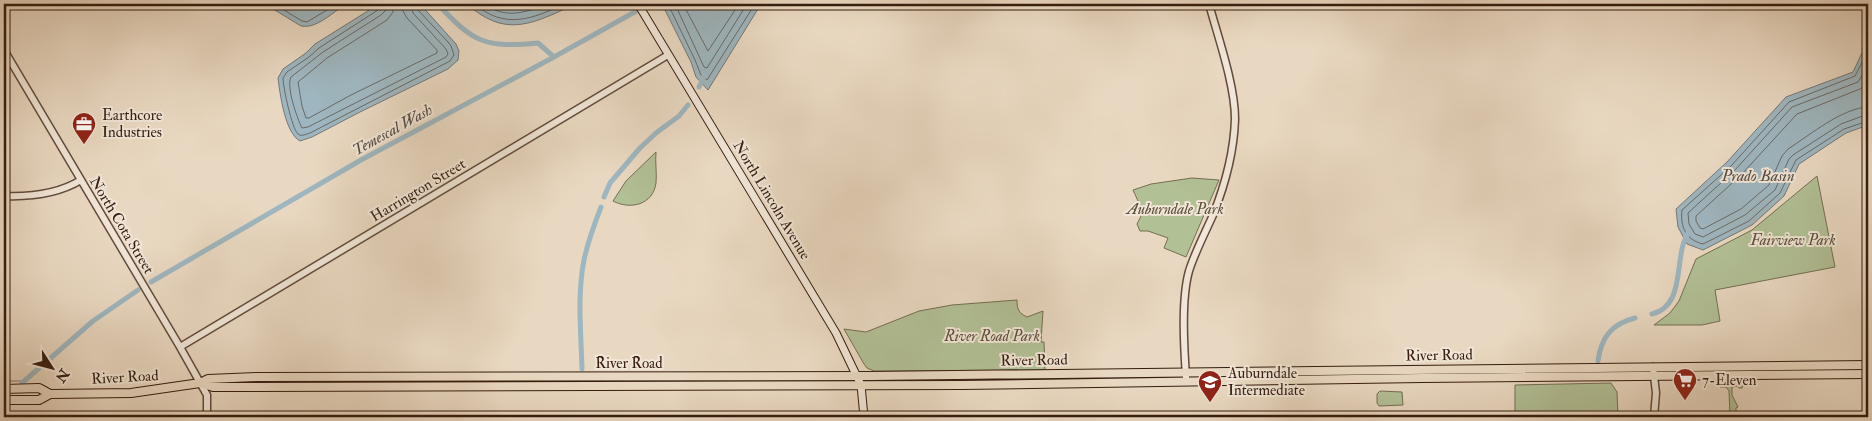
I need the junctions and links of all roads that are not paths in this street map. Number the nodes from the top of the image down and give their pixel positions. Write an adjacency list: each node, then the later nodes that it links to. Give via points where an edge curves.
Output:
1 (638, 4): 4 (main road, North Lincoln Avenue)
2 (1209, 4): 10 (street, via 1232,94 1234,126 1224,186 1187,282)
3 (4, 50): 5 (street, North Cota Street)
4 (668, 55): 7 (street, Harrington Street); 12 (main road, North Lincoln Avenue, via 831,324)
5 (81, 180): 6 (street, via 53,192); 7 (street, North Cota Street)
6 (4, 196)
7 (180, 347): 15 (street, North Cota Street)
8 (1868, 365): 9 (main road, River Road)
9 (1653, 367): 10 (main road, River Road); 13 (street)
10 (1186, 372): 12 (main road, River Road); 14 (street)
11 (1868, 374): 13 (main road, River Road)
12 (858, 376): 15 (main road, River Road, via 256,377 208,379); 16 (main road, North Lincoln Avenue)
13 (1654, 376): 14 (main road, River Road); 22 (street)
14 (1186, 381): 16 (main road, River Road)
15 (200, 383): 16 (main road, River Road, via 213,387); 18 (main road, River Road, via 131,393); 20 (street, North Cota Street, via 207,395)
16 (861, 385): 21 (main road, North Lincoln Avenue)
17 (4, 389): 18 (main road, River Road, via 39,388)
18 (50, 394): 19 (main road, River Road, via 39,400)
19 (4, 400)
20 (207, 417)
21 (864, 417)
22 (1654, 417)

